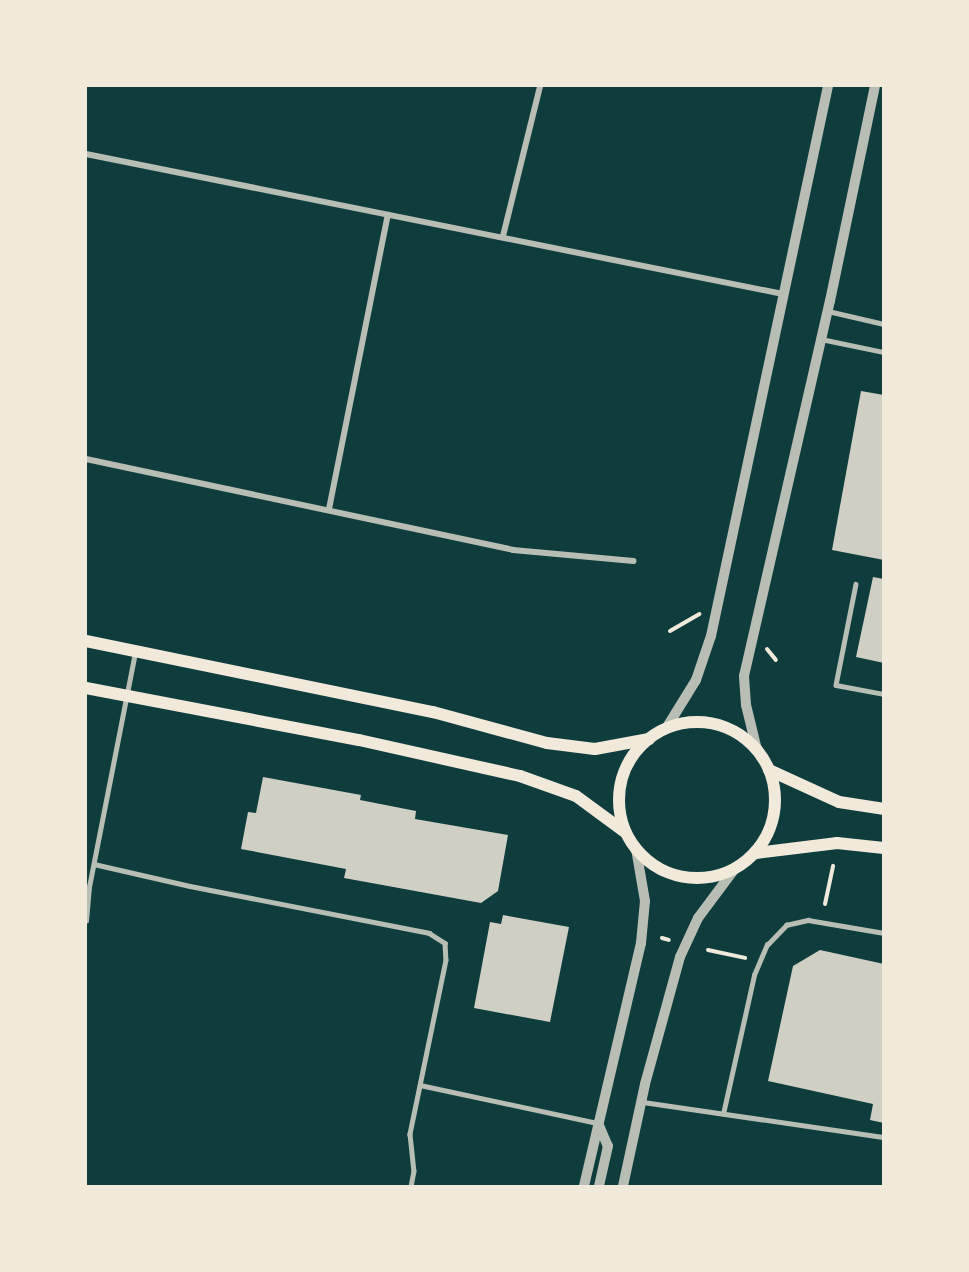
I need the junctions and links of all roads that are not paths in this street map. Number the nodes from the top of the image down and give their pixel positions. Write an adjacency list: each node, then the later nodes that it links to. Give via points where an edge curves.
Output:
1 (540, 86): 6 (street)
2 (828, 86): 7 (street)
3 (875, 86): 8 (street)
4 (86, 154): 5 (street)
5 (388, 215): 6 (street); 13 (street)
6 (503, 236): 7 (street)
7 (783, 294): 21 (street, via 711,636 696,680)
8 (827, 311): 9 (lane); 10 (street)
9 (884, 324)
10 (820, 339): 11 (lane); 23 (street, via 744,676 746,705)
11 (884, 352)
12 (86, 459): 13 (street)
13 (329, 509): 14 (street, via 513,549)
14 (633, 561)
15 (856, 584): 19 (lane, via 836,685)
16 (86, 641): 17 (main road)
17 (135, 652): 20 (lane); 22 (main road, via 433,712 563,746 609,748)
18 (86, 688): 20 (main road)
19 (884, 694)
20 (127, 695): 26 (main road, via 520,776 576,796); 30 (lane)
21 (667, 728): 22 (main road); 23 (main road, via 684,723 711,723 736,732)
22 (649, 739): 26 (main road, via 637,751 621,781 619,798)
23 (757, 750): 24 (main road)
24 (769, 770): 25 (main road, via 839,802); 29 (main road, via 775,812)
25 (884, 809)
26 (626, 832): 28 (main road)
27 (884, 848): 29 (main road, via 837,843)
28 (636, 849): 31 (main road, via 654,866 675,876 698,879); 38 (street, via 644,920)
29 (756, 853): 31 (main road)
30 (94, 864): 32 (lane); 35 (lane, via 435,936 445,943 446,960)
31 (733, 871): 36 (street, via 698,918 680,957)
32 (87, 887): 33 (lane)
33 (86, 921)
34 (884, 933): 37 (lane, via 808,920 786,925 767,945 754,975)
35 (420, 1085): 38 (lane); 40 (lane, via 410,1134 414,1171)
36 (640, 1101): 37 (lane); 43 (street)
37 (723, 1114): 39 (lane)
38 (598, 1123): 41 (street); 42 (street, via 608,1146)
39 (884, 1137)
40 (411, 1186)
41 (584, 1186)
42 (599, 1186)
43 (623, 1186)

